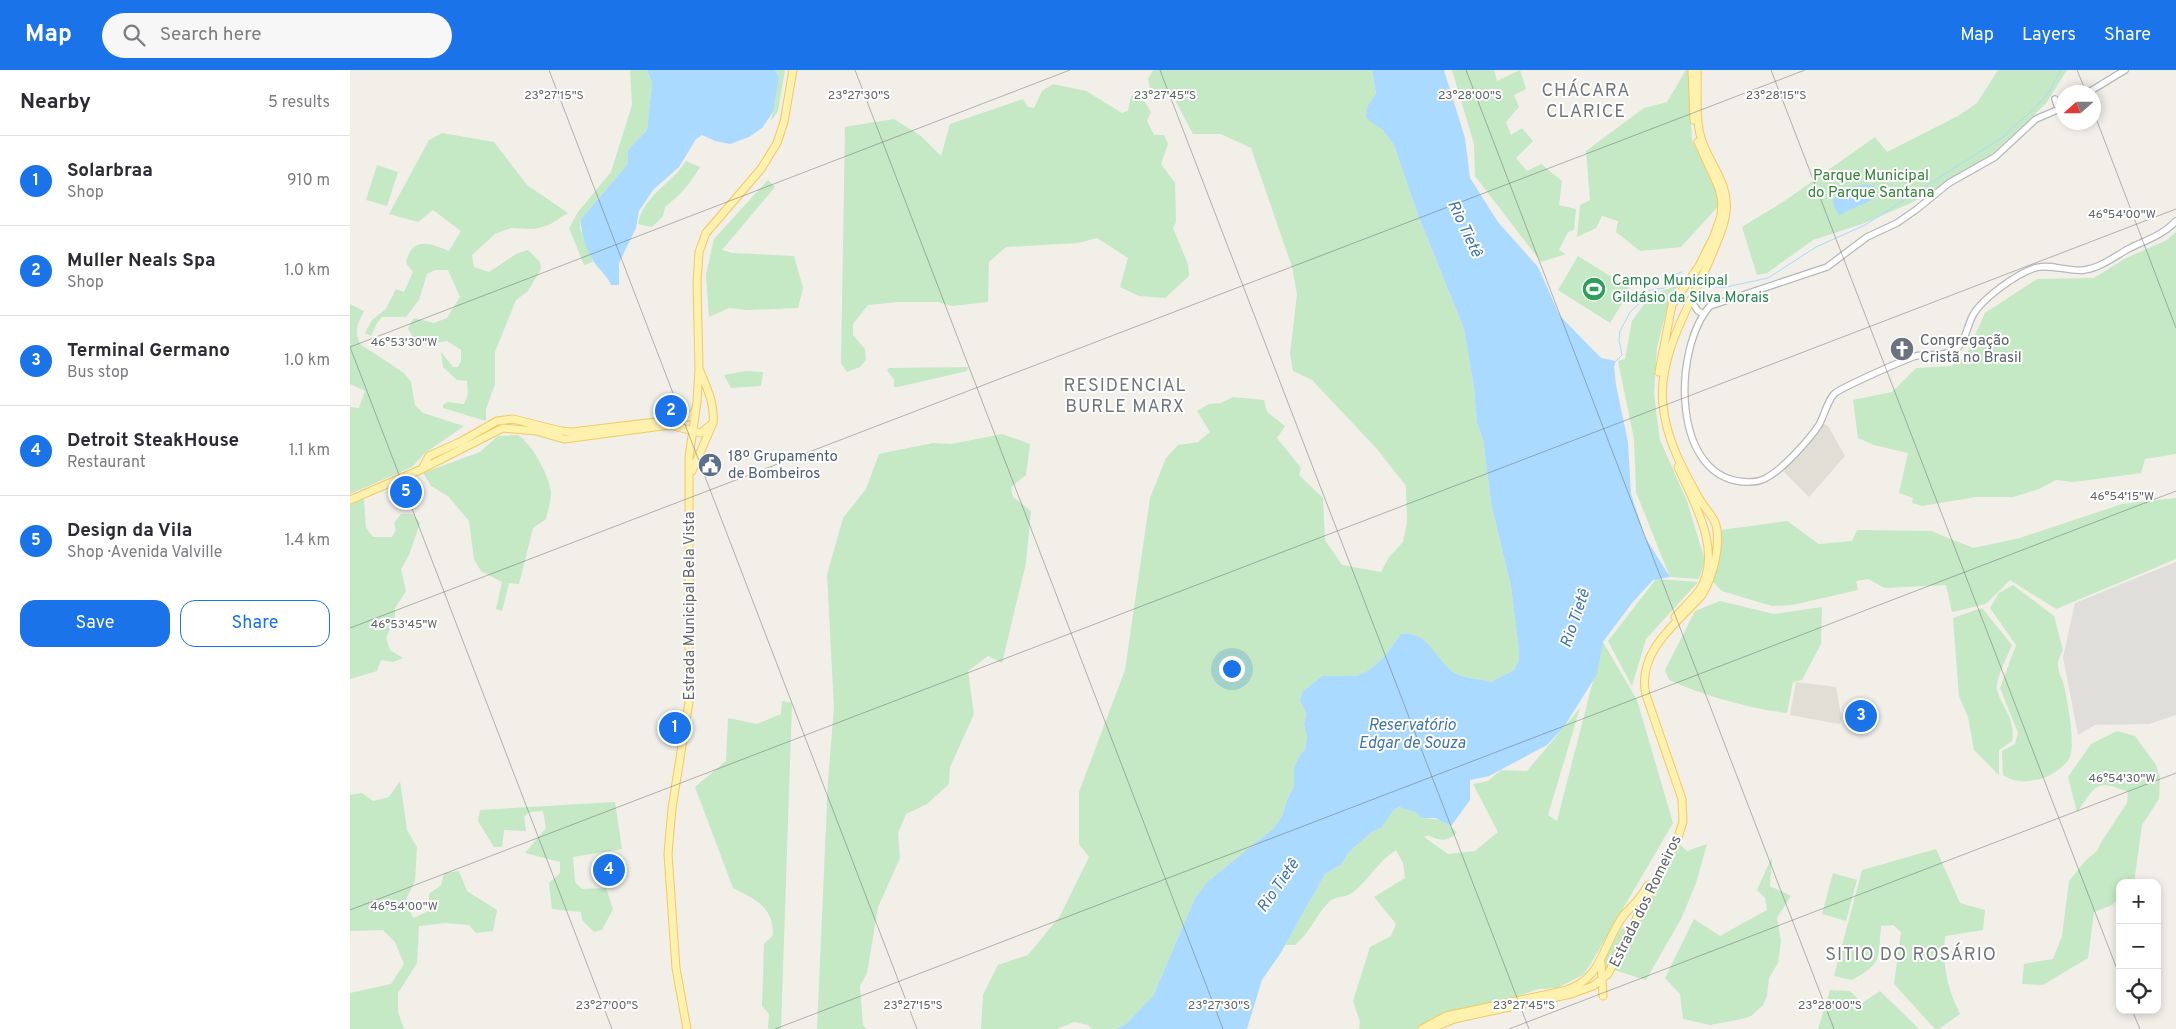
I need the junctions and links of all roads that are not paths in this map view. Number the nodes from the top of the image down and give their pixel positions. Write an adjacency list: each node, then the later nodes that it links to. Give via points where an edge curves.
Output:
1 (793, 70): 17 (main road, Estrada Municipal Bela Vista, via 787,128 779,148 704,244 698,300)
2 (1692, 70): 10 (main road, Estrada dos Romeiros, via 1695,130 1719,188 1722,209 1711,244)
3 (1697, 70): 11 (main road, Estrada dos Romeiros, via 1699,129 1724,187 1727,210 1719,238)
4 (2126, 70): 5 (street)
5 (2101, 85)
6 (2055, 99): 7 (street)
7 (2056, 102)
8 (2056, 111): 14 (street, via 2036,119 1995,157 1957,178 1917,209 1867,237 1824,269 1710,306)
9 (2176, 221): 14 (street, via 2156,238 2092,268 2077,271 2035,268 2022,274 1982,303 1956,350 1914,356 1838,392 1832,397 1818,426 1793,454 1765,479 1750,482 1719,476 1707,466 1688,428 1685,394 1690,347)
10 (1677, 297): 11 (main road, via 1684,296); 15 (main road, Estrada dos Romeiros)
11 (1691, 302): 12 (street); 13 (main road, Estrada dos Romeiros)
12 (1698, 311): 13 (street); 14 (street)
13 (1686, 313): 16 (main road, Estrada dos Romeiros)
14 (1704, 314)
15 (1669, 316): 16 (main road, via 1674,323); 31 (main road, Estrada dos Romeiros, via 1658,378 1660,414 1667,441)
16 (1682, 322): 30 (main road, Estrada dos Romeiros, via 1664,369 1662,396 1665,420 1684,468 1702,504)
17 (699, 368): 18 (main road); 19 (main road, Estrada Municipal Bela Vista)
18 (711, 398): 19 (main road, via 703,397); 22 (main road)
19 (697, 402): 20 (main road, Estrada Municipal Bela Vista)
20 (696, 411): 21 (main road, via 681,419 572,432 513,419); 24 (main road, Estrada Municipal Bela Vista)
21 (498, 421): 23 (main road, via 505,423); 25 (main road)
22 (713, 423): 24 (main road, via 703,432); 28 (main road)
23 (500, 429): 24 (main road, via 536,431 564,438 670,425); 26 (main road)
24 (692, 432): 28 (main road, Estrada Municipal Bela Vista)
25 (447, 448): 26 (main road, via 443,452); 27 (main road, via 429,456)
26 (446, 458): 27 (main road)
27 (422, 469): 29 (main road)
28 (689, 481): 43 (main road, Estrada Municipal Bela Vista, via 689,702 668,854 676,968)
29 (350, 500)
30 (1711, 513): 31 (main road, via 1703,514); 32 (main road, Estrada dos Romeiros)
31 (1700, 519): 33 (main road, Estrada dos Romeiros)
32 (1716, 530): 33 (main road); 35 (main road, Estrada dos Romeiros, via 1710,580)
33 (1703, 531): 34 (main road, Estrada dos Romeiros, via 1709,561 1704,581)
34 (1695, 596): 35 (main road); 36 (main road, Estrada dos Romeiros, via 1651,644 1640,669 1641,696 1676,794 1679,814 1645,892 1624,915)
35 (1692, 610): 37 (main road, Estrada dos Romeiros, via 1655,647 1645,670 1646,695 1680,792 1684,815 1678,836)
36 (1618, 927): 37 (main road, via 1626,926); 38 (main road, Estrada dos Romeiros)
37 (1630, 932): 39 (main road, Estrada dos Romeiros)
38 (1601, 963): 39 (main road, via 1604,970); 40 (main road); 44 (main road, Estrada dos Romeiros, via 1588,978 1573,987 1446,1016)
39 (1610, 972): 40 (main road, Estrada dos Romeiros); 42 (main road)
40 (1601, 981): 41 (main road, Estrada dos Romeiros); 42 (main road)
41 (1578, 992): 42 (main road, via 1594,990); 45 (main road, Estrada dos Romeiros, via 1454,1019)
42 (1603, 996)
43 (687, 1029)
44 (1422, 1029)
45 (1431, 1029)

